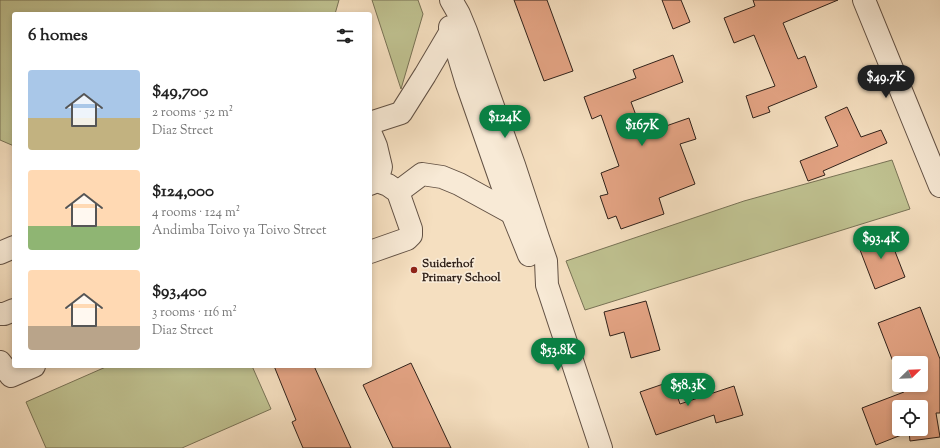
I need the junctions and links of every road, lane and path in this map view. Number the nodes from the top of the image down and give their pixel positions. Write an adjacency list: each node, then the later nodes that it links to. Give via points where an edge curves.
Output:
1 (444, 0): 4 (street)
2 (451, 0): 14 (street, via 466,31 514,165 546,261)
3 (864, 0): 8 (street)
4 (451, 31): 5 (street, via 400,113); 10 (street)
5 (372, 122)
6 (372, 137): 7 (street, via 382,167)
7 (374, 182): 9 (street, via 388,185)
8 (940, 186)
9 (398, 192): 10 (street, via 422,174 459,184); 12 (street, via 411,235 407,239)
10 (512, 213): 14 (street, via 534,269)
11 (12, 248): 13 (street)
12 (372, 251)
13 (0, 253)
14 (547, 285): 17 (street)
15 (24, 368): 16 (street)
16 (4, 372)
17 (601, 448)

